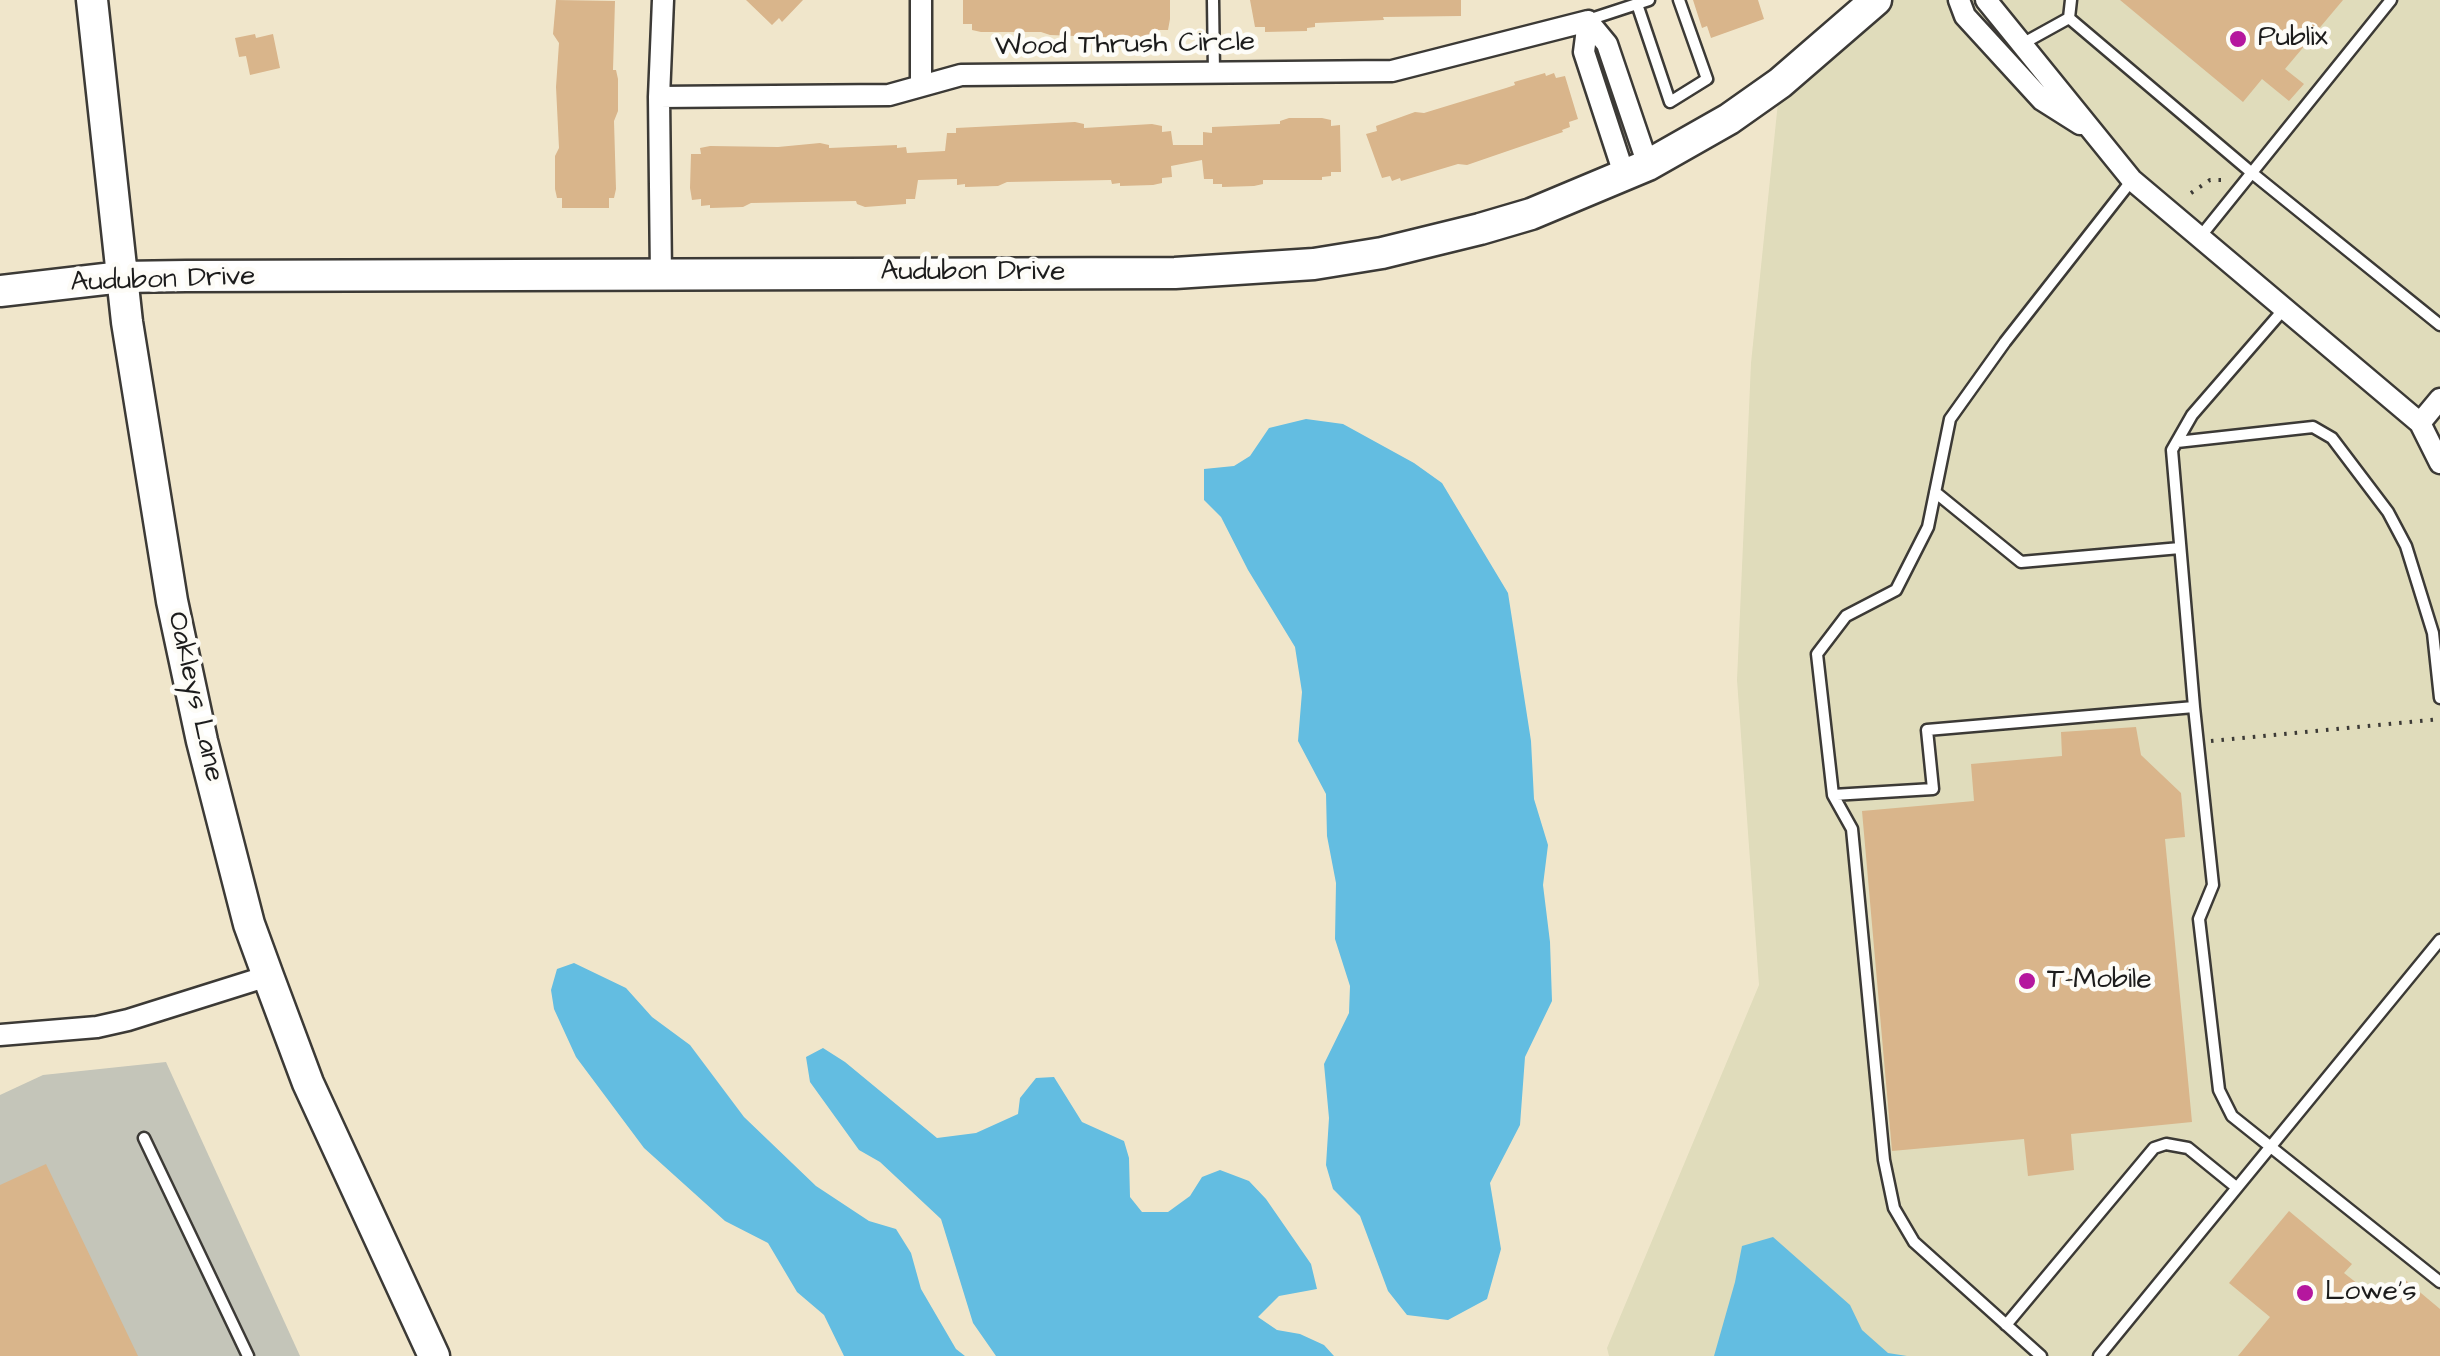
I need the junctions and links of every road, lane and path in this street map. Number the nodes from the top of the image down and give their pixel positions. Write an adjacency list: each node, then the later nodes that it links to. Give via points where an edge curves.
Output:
1 (92, 0): 26 (street, Oakleys Lane)
2 (663, 0): 17 (street)
3 (921, 0): 16 (street)
4 (1213, 0): 15 (lane)
5 (1679, 0): 11 (lane, via 1707,79 1670,102)
6 (1876, 0): 19 (street, Audubon Drive, via 1729,119)
7 (1959, 0): 18 (street, via 1964,16 2042,100)
8 (1986, 0): 14 (street)
9 (2071, 0): 12 (lane)
10 (2391, 0): 20 (lane)
11 (1643, 2): 13 (lane)
12 (2069, 18): 14 (lane); 20 (lane)
13 (1588, 21): 15 (street, Wood Thrush Circle, via 1392,71); 19 (street, via 1607,44)
14 (2022, 44): 18 (street)
15 (1214, 72): 16 (street, Wood Thrush Circle, via 961,76)
16 (921, 85): 17 (street, Wood Thrush Circle, via 889,95)
17 (659, 97): 25 (street)
18 (2094, 133): 21 (street)
19 (1636, 169): 25 (street, Audubon Drive, via 1480,230 1314,264 1175,273)
20 (2252, 173): 24 (lane); 29 (lane)
21 (2132, 180): 24 (street); 34 (lane, via 1950,419)
22 (2223, 180): 23 (path)
23 (2191, 193)
24 (2200, 238): 28 (street)
25 (661, 276): 26 (street, Audubon Drive)
26 (122, 278): 27 (street, Audubon Drive); 42 (street, Oakleys Lane, via 172,602 202,742)
27 (0, 292)
28 (2284, 309): 31 (street); 32 (lane, via 2192,415)
29 (2438, 320)
30 (2440, 399): 31 (street)
31 (2420, 423): 33 (street)
32 (2177, 442): 35 (lane, via 2172,450); 36 (lane, via 2313,428 2332,438 2406,546 2433,632)
33 (2440, 463)
34 (1935, 492): 35 (lane, via 2021,562); 40 (lane, via 1928,527 1896,590 1846,616 1816,654)
35 (2180, 548): 37 (lane)
36 (2440, 698)
37 (2194, 708): 39 (lane); 40 (lane, via 1927,730 1933,789)
38 (2440, 718): 39 (path)
39 (2198, 742): 45 (lane, via 2213,885 2199,919 2219,1090 2232,1116)
40 (1833, 795): 48 (lane, via 1852,829 1894,1208 1914,1242)
41 (2440, 940): 45 (lane)
42 (268, 976): 43 (street, via 97,1027); 50 (street, Oakleys Lane, via 348,1174)
43 (0, 1035)
44 (144, 1138): 49 (lane)
45 (2270, 1144): 46 (lane); 47 (lane)
46 (2236, 1187): 48 (lane, via 2188,1148 2154,1148); 52 (lane)
47 (2440, 1282)
48 (2006, 1325): 51 (lane)
49 (248, 1356)
50 (434, 1356)
51 (2041, 1356)
52 (2099, 1356)

